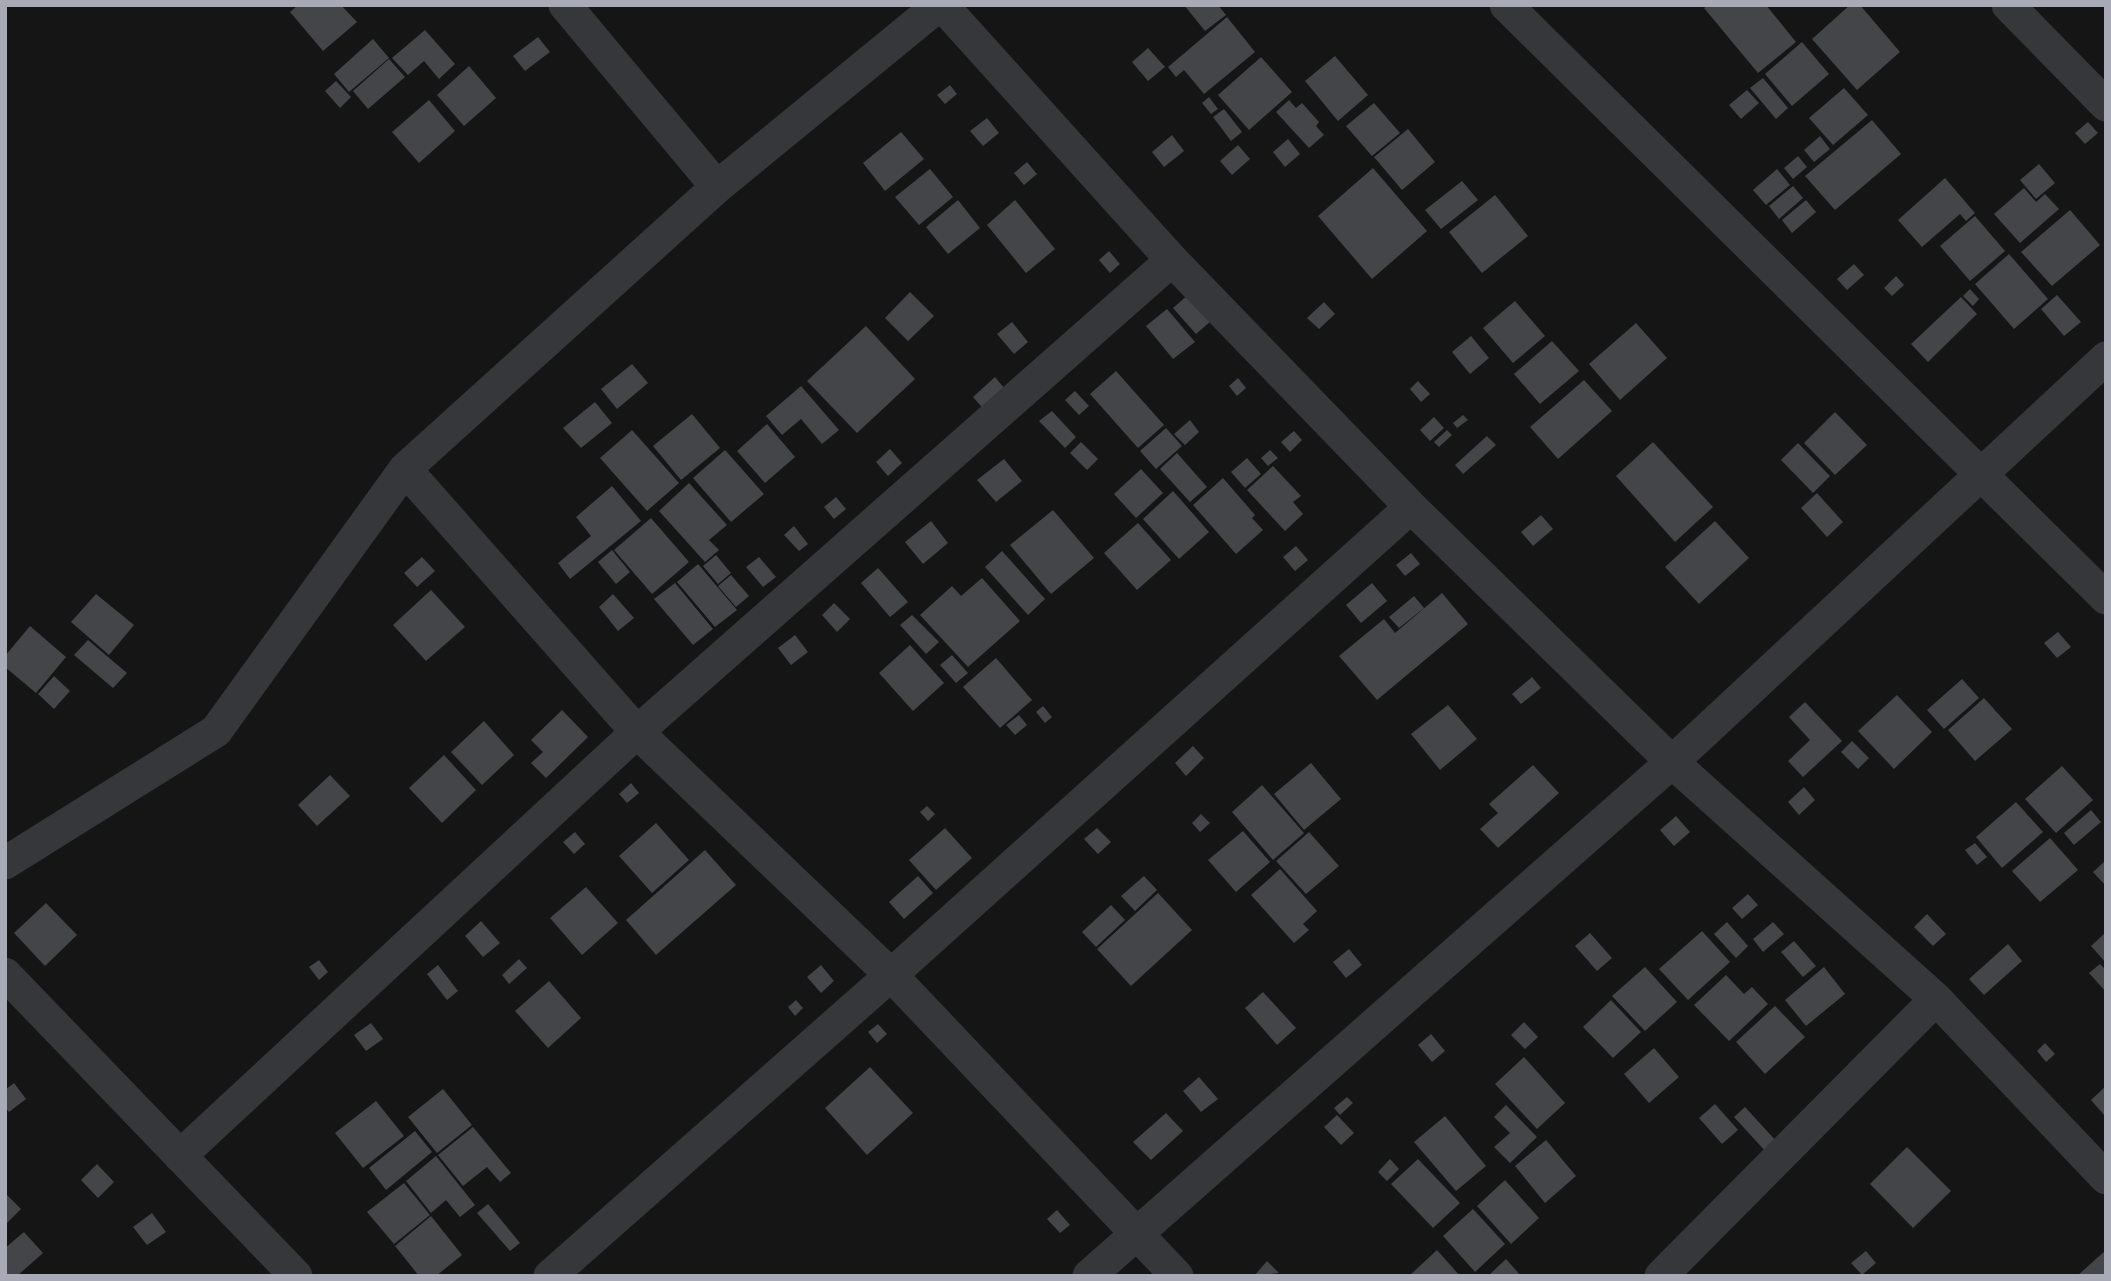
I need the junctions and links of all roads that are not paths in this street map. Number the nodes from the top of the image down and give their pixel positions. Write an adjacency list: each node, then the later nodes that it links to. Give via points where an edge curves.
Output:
1 (565, 5): 6 (street)
2 (940, 5): 6 (street); 7 (street)
3 (1506, 5): 10 (street)
4 (2008, 5): 5 (street)
5 (2106, 106)
6 (717, 187): 9 (street)
7 (1172, 260): 11 (street); 13 (street)
8 (2106, 358): 10 (street)
9 (405, 470): 13 (street); 15 (street, via 216,731)
10 (1979, 475): 12 (street); 14 (street)
11 (1411, 507): 14 (street); 17 (street)
12 (2106, 598)
13 (637, 733): 17 (street); 19 (street)
14 (1672, 762): 18 (street); 21 (street)
15 (5, 863)
16 (5, 974): 19 (street)
17 (891, 975): 21 (street); 23 (street)
18 (1936, 999): 20 (street); 26 (street)
19 (180, 1156): 22 (street)
20 (2106, 1178)
21 (1137, 1237): 24 (street); 25 (street)
22 (296, 1276)
23 (550, 1276)
24 (1090, 1276)
25 (1177, 1276)
26 (1661, 1276)

